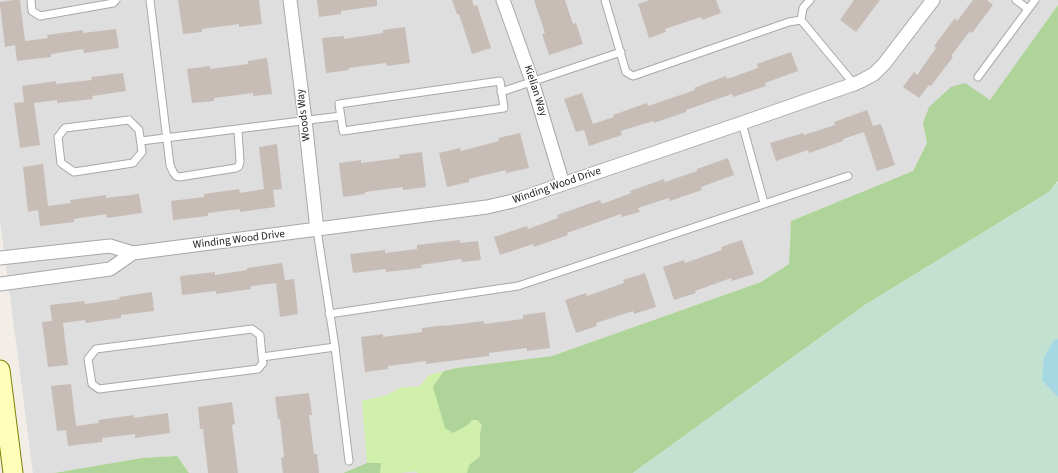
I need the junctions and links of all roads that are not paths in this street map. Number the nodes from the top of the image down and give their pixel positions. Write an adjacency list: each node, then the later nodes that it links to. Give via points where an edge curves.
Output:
1 (30, 0): 2 (lane, via 32,11 40,16 113,3)
2 (116, 0)
3 (150, 0): 22 (lane)
4 (290, 0): 19 (street, Woods Way)
5 (503, 0): 15 (street, Kielian Way)
6 (605, 0): 13 (lane)
7 (810, 0): 12 (lane, via 803,8)
8 (933, 0): 16 (street, Winding Wood Drive, via 884,64 874,74)
9 (1016, 0): 11 (lane)
10 (1035, 0): 11 (lane)
11 (1028, 9): 14 (lane)
12 (801, 20): 13 (lane, via 633,76 626,72); 16 (lane)
13 (621, 52): 15 (lane)
14 (978, 77)
15 (532, 81): 17 (lane); 25 (street, Kielian Way)
16 (854, 84): 20 (street, Winding Wood Drive)
17 (501, 92): 18 (lane, via 500,81 339,104); 18 (lane, via 504,108 343,131)
18 (341, 116): 19 (lane)
19 (305, 120): 21 (lane); 27 (street, Woods Way)
20 (742, 123): 25 (street, Winding Wood Drive); 26 (lane)
21 (238, 130): 22 (lane); 22 (lane, via 239,166 179,178 172,172)
22 (167, 138): 23 (lane)
23 (141, 141): 23 (lane, via 139,130 129,120 65,128 58,137 61,163 74,172 133,164 142,152)
24 (848, 176): 26 (lane)
25 (564, 184): 27 (street, Winding Wood Drive, via 487,207)
26 (764, 204): 31 (lane, via 518,286)
27 (317, 230): 28 (street, Winding Wood Drive); 31 (lane)
28 (133, 253): 29 (street, Winding Wood Drive, via 110,246); 30 (street, Winding Wood Drive, via 110,269)
29 (0, 258)
30 (0, 284)
31 (329, 314): 32 (lane)
32 (334, 347): 33 (lane); 35 (lane)
33 (262, 357): 33 (lane, via 263,363 258,369 99,389 92,384 88,359 96,349 252,329 260,335)
34 (0, 370): 36 (main road)
35 (349, 461)
36 (13, 473)

